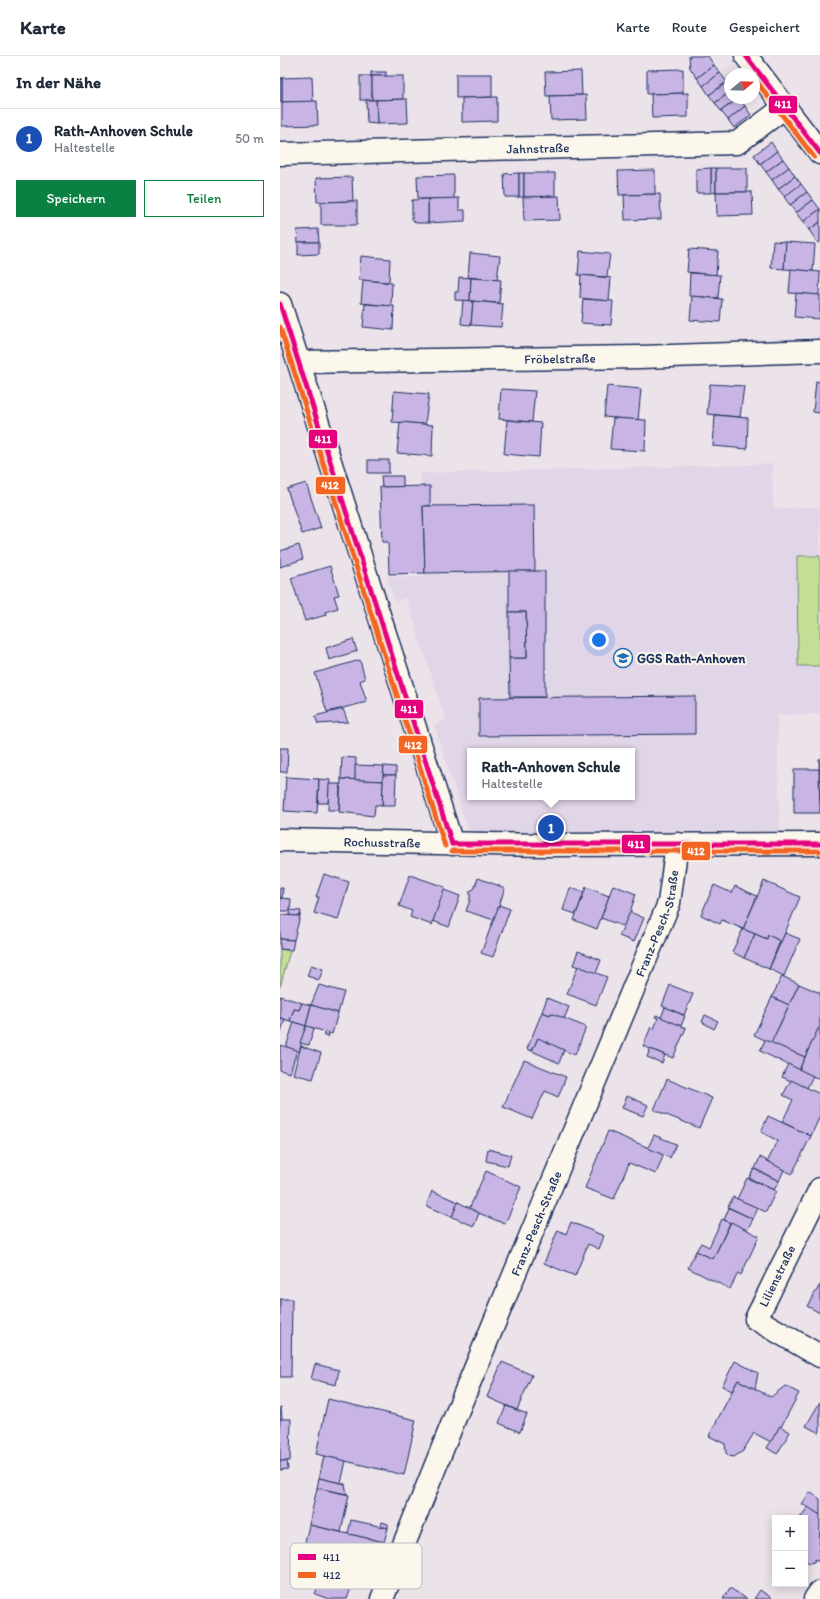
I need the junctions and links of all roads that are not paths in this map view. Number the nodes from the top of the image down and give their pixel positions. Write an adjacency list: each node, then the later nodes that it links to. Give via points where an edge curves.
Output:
1 (746, 56): 2 (street)
2 (785, 107): 3 (street); 4 (street, Jahnstraße, via 737,143)
3 (820, 153)
4 (280, 154)
5 (280, 304): 7 (street)
6 (820, 351): 7 (street, Fröbelstraße, via 640,357)
7 (299, 362): 9 (street)
8 (280, 840): 9 (street, Rochusstraße)
9 (452, 844): 10 (street, Rochusstraße)
10 (677, 844): 11 (street, Rochusstraße); 14 (street, Franz-Pesch-Straße, via 669,903)
11 (820, 844)
12 (820, 1189): 13 (street, Lilienstraße, via 756,1319)
13 (820, 1356)
14 (405, 1543)
15 (386, 1589): 17 (street, Franz-Pesch-Straße)
16 (820, 1592): 18 (street)
17 (382, 1599)
18 (815, 1599)

